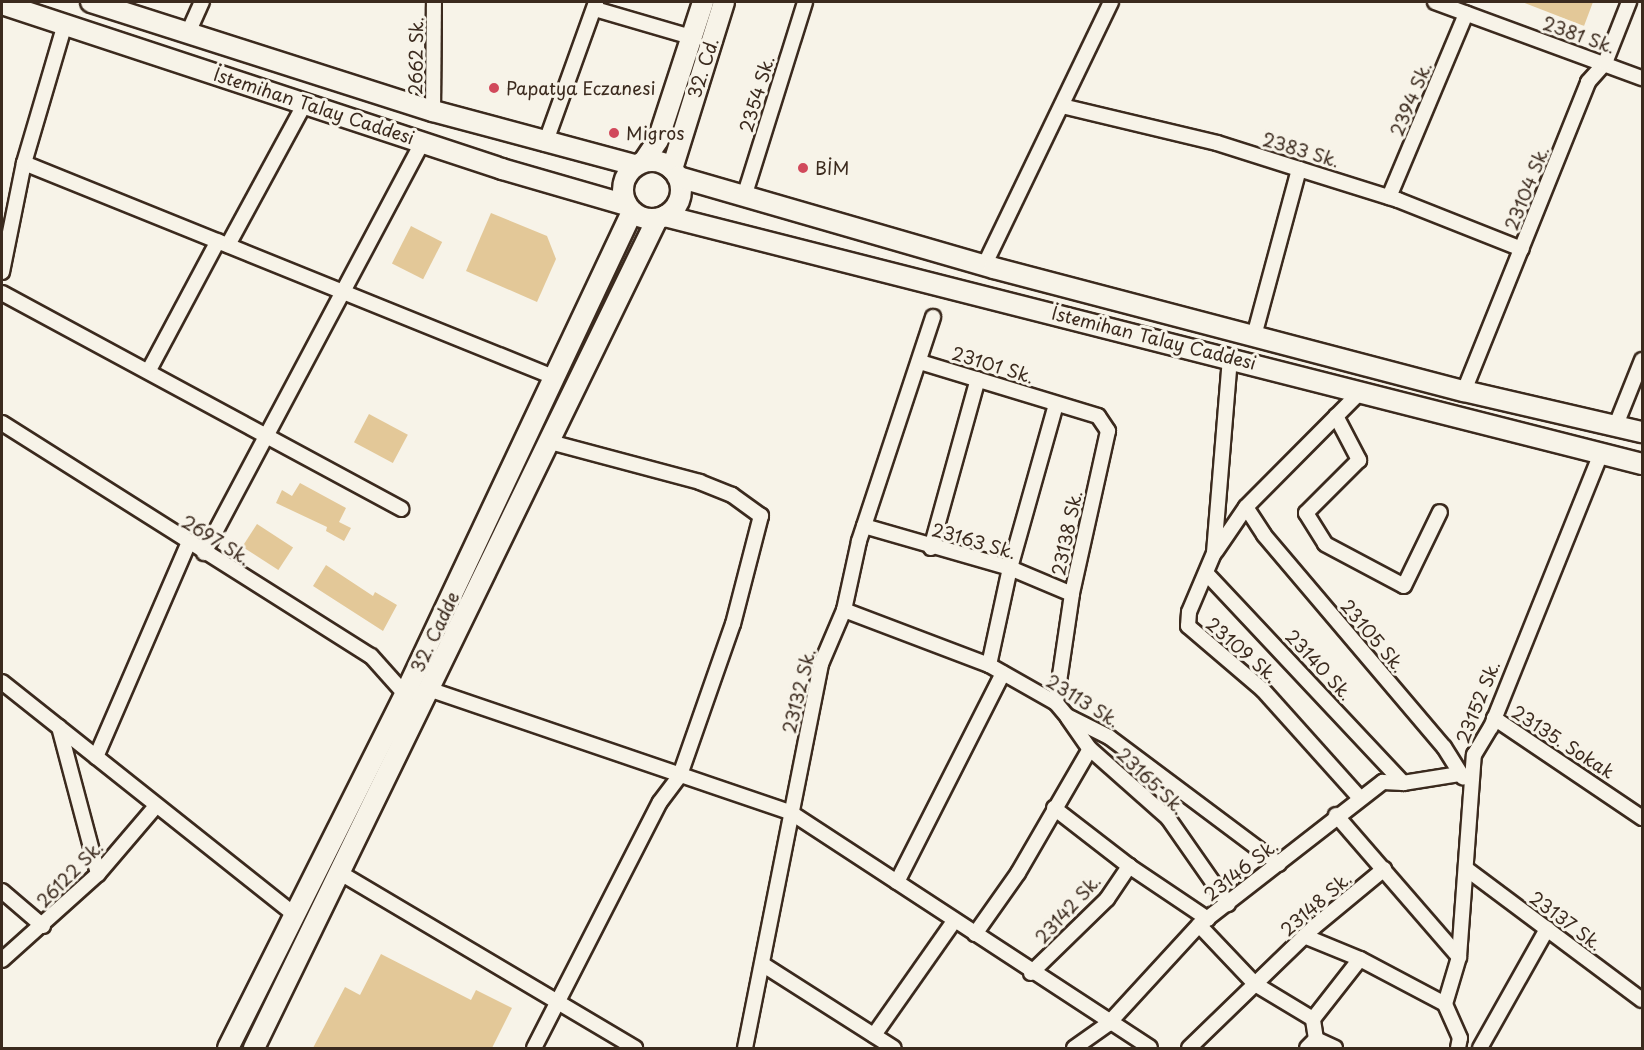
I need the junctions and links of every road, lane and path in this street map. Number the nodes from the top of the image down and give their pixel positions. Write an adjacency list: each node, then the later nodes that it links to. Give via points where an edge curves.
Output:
1 (91, 2): 14 (main road, İstemihan Talay Caddesi)
2 (202, 2): 14 (street)
3 (434, 2): 20 (street, 2662 Sk.)
4 (703, 2): 15 (main road, 32. Cd.)
5 (724, 2): 26 (main road, 32. Cd.)
6 (805, 2): 29 (street, 2354 Sk.)
7 (1111, 2): 19 (street)
8 (1435, 2): 12 (street, 2381 Sk.)
9 (1629, 2): 16 (street, 23104 Sk.)
10 (2, 4): 13 (main road, İstemihan Talay Caddesi)
11 (595, 5): 15 (street); 22 (street)
12 (1466, 14): 16 (street, 2381 Sk.); 30 (street, 2394 Sk.)
13 (66, 24): 18 (main road, İstemihan Talay Caddesi); 23 (street)
14 (188, 33): 20 (main road, İstemihan Talay Caddesi)
15 (692, 37): 24 (main road, 32. Cd., via 658,140)
16 (1605, 63): 17 (street, 2381 Sk.); 34 (street, 23104 Sk., via 1588,82)
17 (1642, 78)
18 (305, 103): 21 (main road, İstemihan Talay Caddesi); 33 (street)
19 (1062, 106): 25 (street, 2383 Sk., via 1216,143); 35 (street)
20 (433, 111): 22 (main road, İstemihan Talay Caddesi)
21 (422, 143): 31 (main road, İstemihan Talay Caddesi); 37 (street)
22 (545, 144): 24 (main road, İstemihan Talay Caddesi)
23 (24, 163): 28 (street); 33 (street)
24 (639, 163): 26 (main road, via 654,160); 31 (main road, via 624,180)
25 (1299, 169): 30 (street, 2383 Sk.); 40 (street)
26 (675, 173): 29 (main road, İstemihan Talay Caddesi); 32 (main road, via 680,196)
27 (2, 192): 28 (street)
28 (16, 197): 36 (street)
29 (744, 197): 35 (main road, İstemihan Talay Caddesi)
30 (1389, 197): 34 (street, 2383 Sk.)
31 (629, 208): 32 (main road); 45 (main road, 32. Cadde)
32 (661, 217): 41 (main road, İstemihan Talay Caddesi); 55 (main road, 32. Cadde)
33 (223, 243): 37 (street); 44 (street)
34 (1522, 249): 48 (street, 23104 Sk.)
35 (984, 266): 40 (main road, İstemihan Talay Caddesi)
36 (2, 272)
37 (345, 291): 45 (street); 54 (street)
38 (2, 293): 44 (street)
39 (933, 317): 43 (street, 23132 Sk.)
40 (1254, 336): 48 (main road, İstemihan Talay Caddesi)
41 (1230, 358): 47 (main road, İstemihan Talay Caddesi); 65 (street, 23109 Sk.)
42 (1642, 360): 52 (street)
43 (920, 362): 46 (street, 23101 Sk.); 61 (street, 23132 Sk.)
44 (149, 370): 54 (street)
45 (556, 378): 74 (main road, 32. Cadde)
46 (978, 379): 49 (street, 23101 Sk.); 63 (street)
47 (1361, 391): 50 (street); 56 (main road, İstemihan Talay Caddesi)
48 (1464, 391): 52 (main road, İstemihan Talay Caddesi)
49 (1056, 404): 66 (street); 68 (street, 23138 Sk., via 1098,416 1108,431)
50 (1336, 416): 58 (street); 60 (street, via 1359,460 1306,513 1325,544 1404,586)
51 (2, 423): 62 (street, 2697 Sk.)
52 (1616, 425): 53 (main road, İstemihan Talay Caddesi)
53 (1642, 432)
54 (267, 436): 59 (street); 64 (street)
55 (550, 442): 73 (main road, 32. Cadde); 82 (street, via 700,482 732,495 761,516 733,624)
56 (1601, 453): 57 (main road, İstemihan Talay Caddesi); 77 (street, 23152 Sk.)
57 (1642, 464)
58 (1246, 507): 65 (street); 81 (street, 23105 Sk., via 1264,535 1444,747)
59 (401, 509)
60 (1440, 512)
61 (864, 526): 63 (street, 23163 Sk.); 69 (street, 23132 Sk.)
62 (188, 544): 64 (street, 2697 Sk.); 80 (street)
63 (932, 548): 66 (street, 23163 Sk.)
64 (204, 553): 74 (street, 2697 Sk., via 371,656)
65 (1214, 553): 67 (street, 23109 Sk.)
66 (1010, 568): 68 (street, 23163 Sk.); 70 (street)
67 (1207, 574): 83 (street, 23140 Sk.); 85 (street, 23109 Sk., via 1189,612 1188,626 1263,690)
68 (1072, 594): 75 (street, 23138 Sk.)
69 (844, 610): 70 (street, 23113 Sk.); 88 (street, 23132 Sk., via 820,664)
70 (989, 665): 71 (street, 23113 Sk.)
71 (1003, 673): 75 (street, 23113 Sk.); 97 (street)
72 (2, 682): 78 (street)
73 (431, 690): 82 (street); 96 (main road, 32. Cadde)
74 (405, 694): 100 (main road, 32. Cadde)
75 (1056, 703): 76 (street, 23113 Sk.)
76 (1067, 716): 79 (street, 23165 Sk.); 91 (street, 23113 Sk., via 1109,737)
77 (1494, 718): 84 (street, 23152 Sk., via 1474,755); 90 (street, 23135. Sokak)
78 (59, 727): 80 (street); 95 (street)
79 (1090, 749): 87 (street); 99 (street, 23165 Sk., via 1168,818)
80 (96, 757): 86 (street)
81 (1459, 774): 83 (street, 23146 Sk.); 84 (street, 23105 Sk.)
82 (680, 775): 88 (street); 114 (street, via 660,802)
83 (1403, 783): 85 (street, 23146 Sk., via 1383,782)
84 (1473, 789): 94 (street, 23152 Sk.)
85 (1360, 798): 89 (street, 23146 Sk.)
86 (156, 806): 95 (street, 26122 Sk.); 100 (street)
87 (1054, 808): 92 (street); 105 (street, via 1018,873)
88 (790, 812): 97 (street); 110 (street, 23132 Sk.)
89 (1336, 815): 91 (street, 23146 Sk.); 93 (street)
90 (1642, 818)
91 (1279, 864): 99 (street, 23146 Sk.)
92 (1129, 866): 102 (street); 111 (street, 23142 Sk., via 1107,899)
93 (1384, 869): 106 (street, 23148 Sk.); 107 (street)
94 (1468, 870): 104 (street, 23137 Sk.); 107 (street, 23152 Sk.)
95 (98, 874): 103 (street, 26122 Sk.)
96 (342, 874): 114 (street); 122 (main road, 32. Cadde)
97 (897, 882): 101 (street)
98 (2, 891): 103 (street)
99 (1228, 904): 102 (street, 23146 Sk.)
100 (295, 915): 121 (main road, 32. Cadde)
101 (954, 921): 105 (street); 118 (street)
102 (1204, 922): 112 (street); 117 (street, 23146 Sk.)
103 (43, 926): 109 (street, 26122 Sk.)
104 (1547, 929): 113 (street, 23137 Sk.); 132 (street)
105 (975, 934): 111 (street)
106 (1304, 936): 108 (street); 112 (street, 23148 Sk.)
107 (1459, 957): 115 (street, 23152 Sk.)
108 (1360, 959): 115 (street); 116 (street)
109 (2, 960)
110 (762, 964): 118 (street); 125 (street, 23132 Sk.)
111 (1031, 973): 117 (street)
112 (1255, 984): 116 (street); 129 (street, 23148 Sk.)
113 (1642, 1000)
114 (558, 1004): 123 (street); 124 (street)
115 (1445, 1004): 119 (street)
116 (1313, 1019): 120 (street)
117 (1108, 1024): 127 (street, 23146 Sk.); 128 (street)
118 (874, 1035): 126 (street)
119 (1459, 1043): 131 (street)
120 (1312, 1044): 130 (street)
121 (228, 1048)
122 (254, 1048)
123 (534, 1048)
124 (635, 1048)
125 (745, 1048)
126 (894, 1048)
127 (1074, 1048)
128 (1150, 1048)
129 (1189, 1048)
130 (1335, 1048)
131 (1473, 1048)
132 (1480, 1048)

